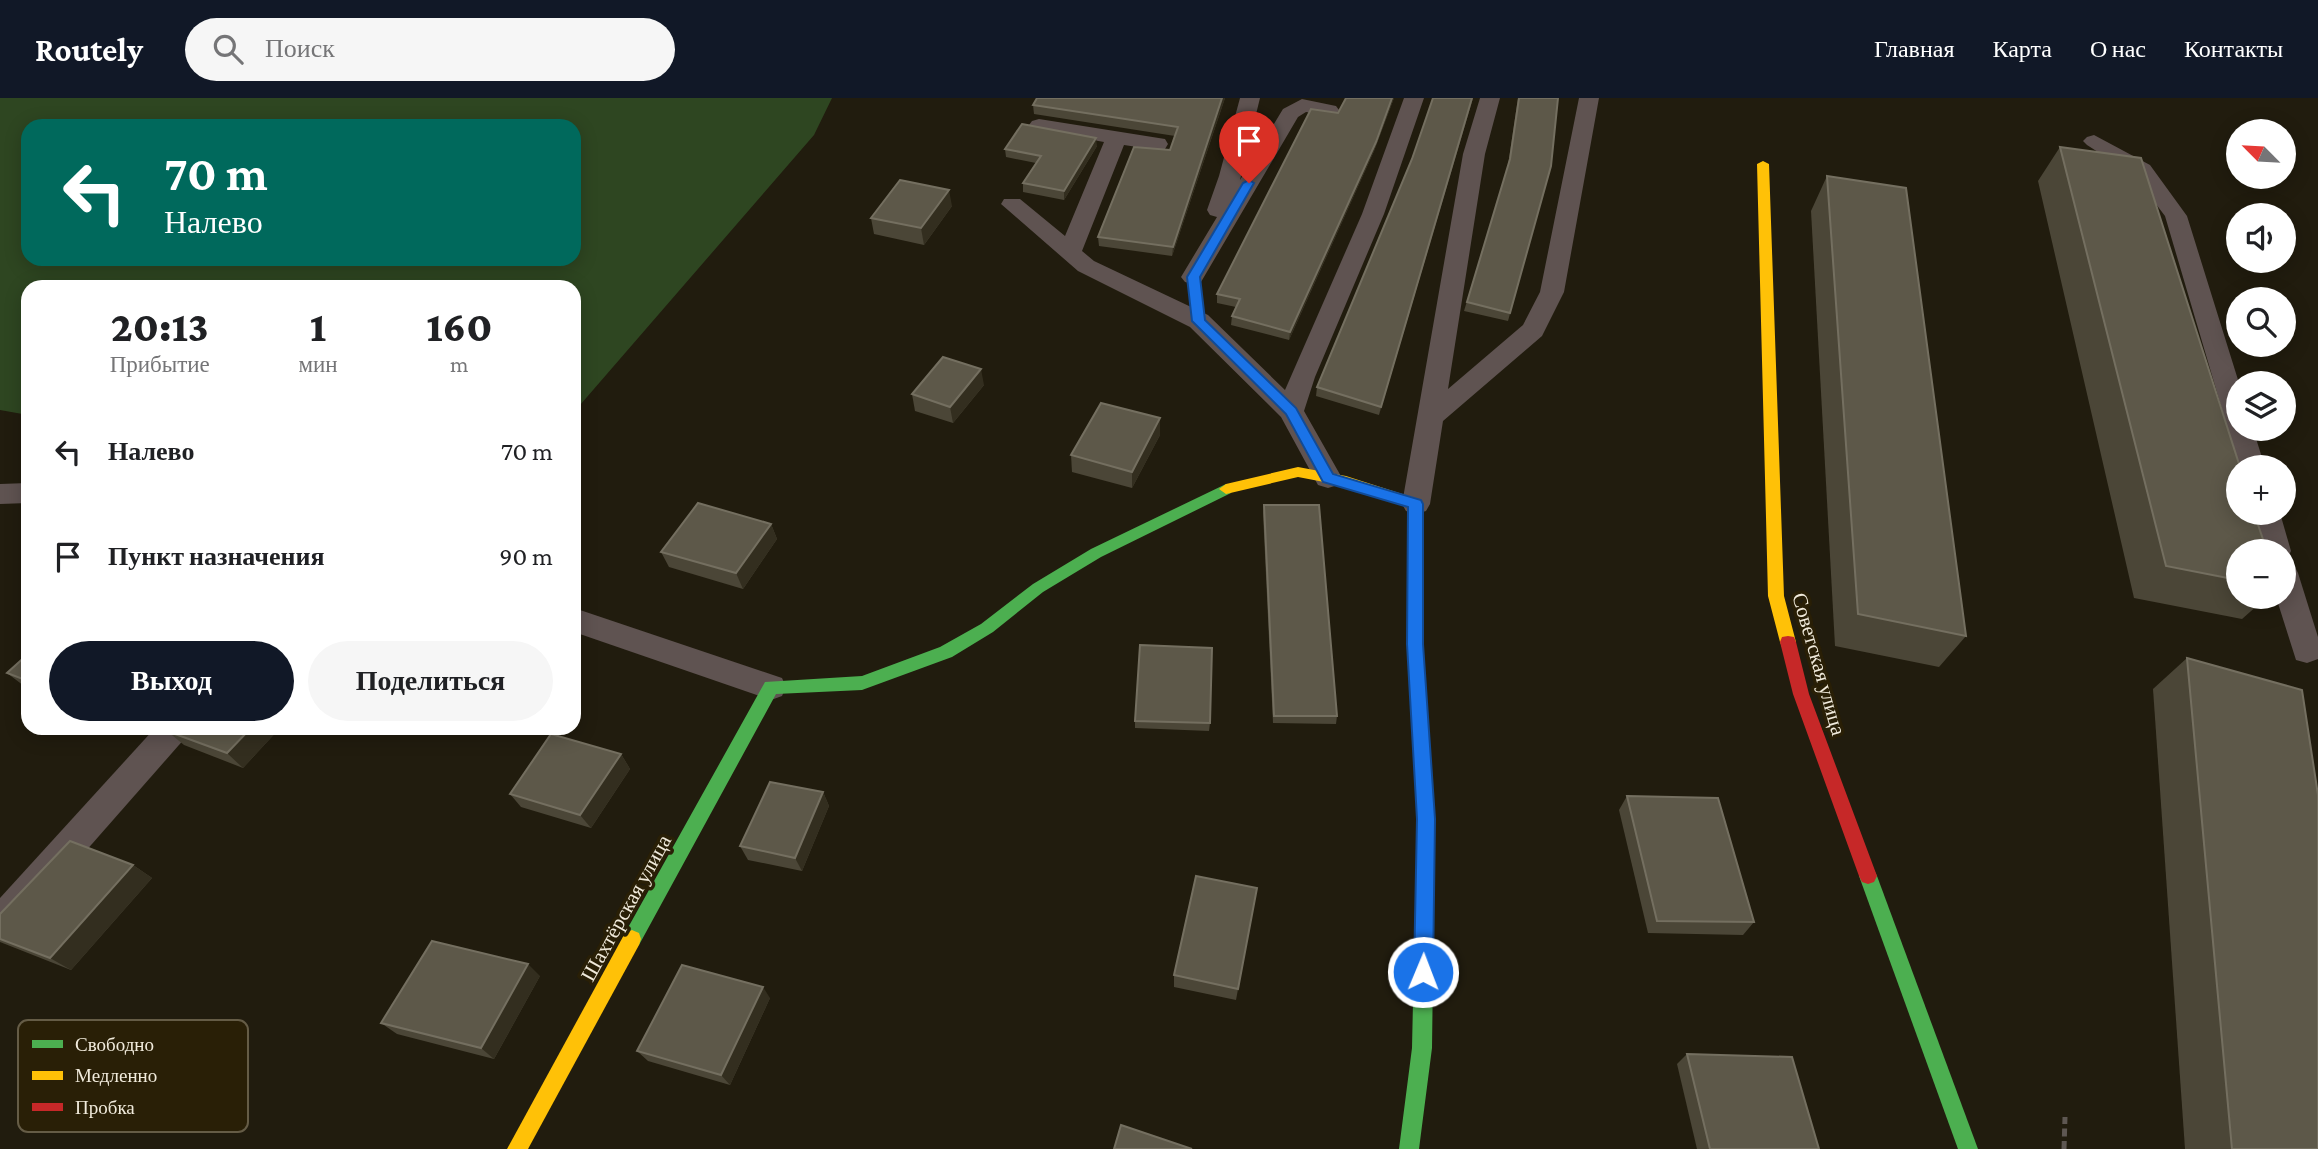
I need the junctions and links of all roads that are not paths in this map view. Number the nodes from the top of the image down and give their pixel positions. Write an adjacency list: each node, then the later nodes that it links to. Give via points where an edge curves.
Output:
1 (1250, 98): 13 (lane, via 1230,176)
2 (1414, 98): 16 (lane, via 1373,214)
3 (1490, 98): 17 (lane, via 1474,154)
4 (1589, 98): 17 (lane, via 1552,292 1533,330)
5 (1329, 110): 13 (lane, via 1302,105 1290,113)
6 (1039, 125): 7 (lane)
7 (1116, 138): 9 (lane); 12 (lane)
8 (2094, 141): 15 (lane, via 2142,170 2176,216)
9 (1157, 144)
10 (1763, 164): 30 (street, Советская улица, via 1776,596 1801,694)
11 (1012, 205): 12 (lane)
12 (1070, 252): 14 (lane, via 1086,266)
13 (1194, 277): 14 (lane)
14 (1199, 321): 16 (lane)
15 (2226, 382)
16 (1291, 411): 18 (lane)
17 (1430, 418): 21 (lane)
18 (1328, 478): 21 (street); 25 (street, via 1298,471 1232,486 1096,553 946,652 862,683)
19 (0, 494): 20 (lane)
20 (21, 494)
21 (1416, 504): 29 (street, via 1415,644 1426,819 1422,1048)
22 (2295, 609): 24 (lane)
23 (581, 622): 25 (lane)
24 (2307, 651)
25 (771, 687): 28 (street, Шахтёрская улица)
26 (169, 735): 27 (lane)
27 (0, 923)
28 (517, 1149)
29 (1409, 1149)
30 (1968, 1149)

